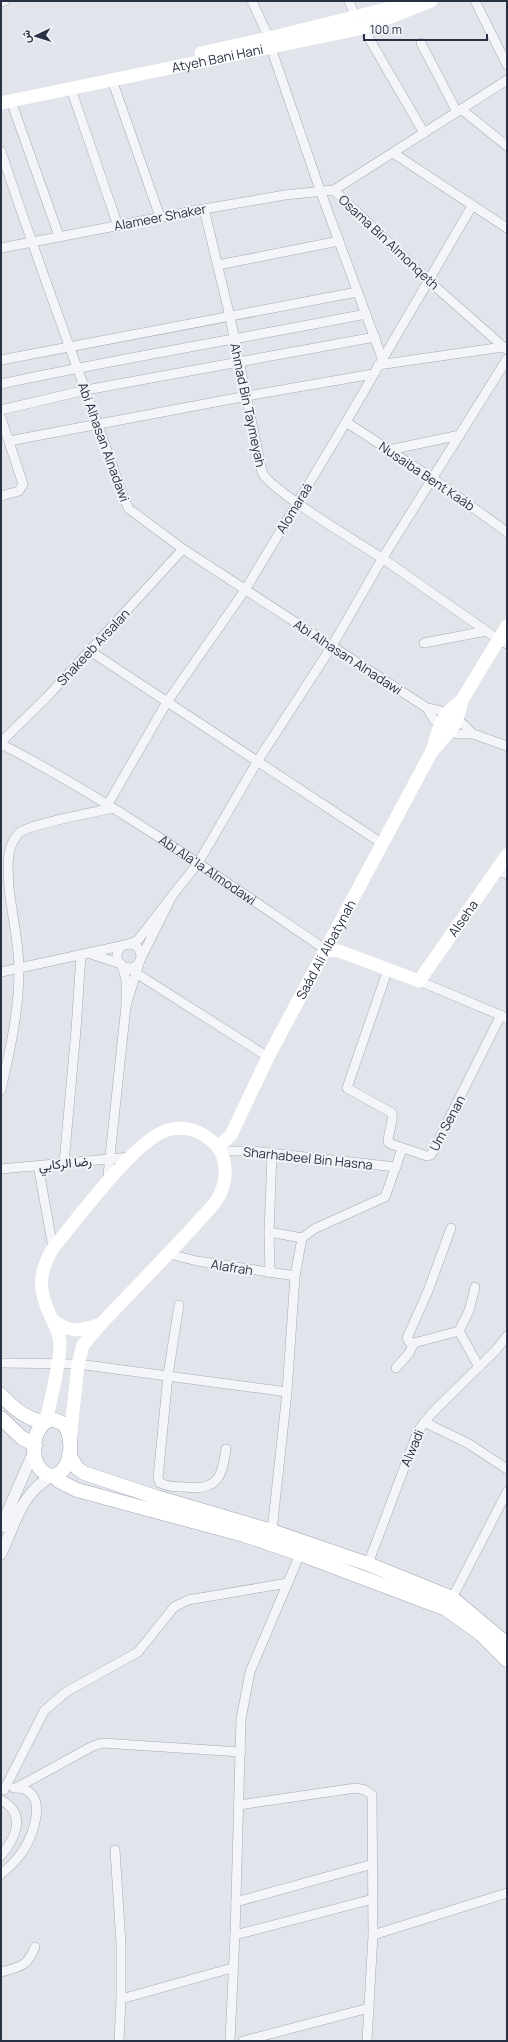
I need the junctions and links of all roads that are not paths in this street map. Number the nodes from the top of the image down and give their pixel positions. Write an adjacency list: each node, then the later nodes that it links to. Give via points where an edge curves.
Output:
1 (5, 1): 7 (street)
2 (252, 1): 10 (street)
3 (349, 1): 8 (street)
4 (405, 1): 8 (main road, via 386,9)
5 (431, 1): 9 (main road, Atyeh Bani Hani)
6 (475, 1): 12 (street)
7 (1, 2)
8 (355, 16): 10 (main road)
9 (363, 28): 10 (main road, Atyeh Bani Hani); 18 (street)
10 (270, 43): 13 (main road, Atyeh Bani Hani); 16 (main road); 22 (street)
11 (421, 43): 17 (street)
12 (507, 65)
13 (112, 80): 15 (main road, Atyeh Bani Hani); 26 (street)
14 (507, 80): 17 (street, Osama Bin Almonqeth)
15 (71, 88): 16 (main road, Atyeh Bani Hani); 27 (street)
16 (4, 100): 29 (street)
17 (459, 111): 18 (street, Osama Bin Almonqeth); 19 (street)
18 (424, 133): 21 (street, Osama Bin Almonqeth)
19 (507, 146)
20 (1, 151): 31 (street, Abi Alhasan Alnadawi)
21 (393, 153): 23 (street, Osama Bin Almonqeth); 24 (street)
22 (320, 190): 23 (street, Alameer Shaker); 25 (street, Alameer Shaker); 30 (street)
23 (334, 190): 34 (street, Osama Bin Almonqeth)
24 (472, 206): 28 (street); 34 (street, Alomaraá)
25 (204, 209): 26 (street, Alameer Shaker); 33 (street, Ahmad Bin Taymeyah)
26 (160, 217): 27 (street, Alameer Shaker)
27 (118, 226): 29 (street, Alameer Shaker)
28 (507, 228)
29 (59, 236): 31 (street, Alameer Shaker)
30 (339, 241): 33 (street); 35 (street)
31 (30, 242): 32 (street, Alameer Shaker); 40 (street, Abi Alhasan Alnadawi)
32 (1, 248)
33 (218, 265): 37 (street, Ahmad Bin Taymeyah)
34 (429, 280): 41 (street, Osama Bin Almonqeth); 44 (street, Alomaraá)
35 (357, 292): 36 (street); 37 (street)
36 (366, 314): 38 (street); 39 (street)
37 (230, 317): 39 (street, Ahmad Bin Taymeyah); 40 (street)
38 (375, 337): 44 (street); 45 (street)
39 (235, 340): 45 (street, Ahmad Bin Taymeyah); 46 (street)
40 (68, 346): 43 (street); 46 (street, Abi Alhasan Alnadawi)
41 (505, 349): 44 (street)
42 (507, 359): 55 (street)
43 (1, 360)
44 (380, 361): 47 (street, Alomaraá)
45 (240, 363): 49 (street); 50 (street, Ahmad Bin Taymeyah)
46 (76, 367): 48 (street); 49 (street, Abi Alhasan Alnadawi)
47 (373, 374): 50 (street); 53 (street, Alomaraá)
48 (1, 384)
49 (86, 390): 51 (street); 54 (street, Abi Alhasan Alnadawi)
50 (247, 396): 54 (street); 60 (street, Ahmad Bin Taymeyah, via 263,475)
51 (1, 410)
52 (1, 418): 56 (street)
53 (346, 422): 57 (street, Nusaiba Bent Kaáb); 60 (street, Alomaraá)
54 (98, 425): 56 (street); 62 (street, Abi Alhasan Alnadawi, via 126,505 139,518)
55 (460, 435): 57 (street); 58 (street)
56 (9, 441): 59 (street, via 23,484 19,490)
57 (389, 450): 58 (street, Nusaiba Bent Kaáb)
58 (432, 478): 61 (street, Nusaiba Bent Kaáb); 63 (street)
59 (1, 496)
60 (297, 502): 63 (street, Ahmad Bin Taymeyah); 64 (street, Alomaraá)
61 (507, 532)
62 (183, 549): 64 (street, Abi Alhasan Alnadawi); 70 (street, Shakeeb Arsalan)
63 (382, 559): 66 (street, Ahmad Bin Taymeyah); 69 (street)
64 (245, 590): 69 (street, Abi Alhasan Alnadawi); 71 (street, Alomaraá)
65 (507, 626): 67 (main road, Saád Ali Albatynah)
66 (486, 631): 67 (street, Ahmad Bin Taymeyah); 68 (street)
67 (503, 642): 73 (main road, Saád Ali Albatynah)
68 (424, 643)
69 (332, 646): 72 (street, Abi Alhasan Alnadawi); 78 (street)
70 (90, 651): 71 (street); 76 (street, Shakeeb Arsalan, via 48,696)
71 (166, 702): 78 (street); 79 (street, Alomaraá)
72 (427, 708): 73 (street, Abi Alhasan Alnadawi, via 440,709); 74 (street, Abi Alhasan Alnadawi, via 434,720)
73 (452, 716): 74 (main road, Saád Ali Albatynah); 75 (street, Abi Alhasan Alnadawi)
74 (445, 729): 75 (street, Abi Alhasan Alnadawi, via 458,734); 80 (main road, Saád Ali Albatynah)
75 (473, 734): 77 (street, Abi Alhasan Alnadawi)
76 (2, 737): 79 (street, Abi Ala'la Almodawi)
77 (507, 746)
78 (257, 762): 80 (street); 82 (street)
79 (110, 806): 82 (street, Abi Ala'la Almodawi); 84 (street, via 20,832 12,844)
80 (383, 844): 87 (main road, Saád Ali Albatynah)
81 (507, 855): 83 (main road, Alseha)
82 (198, 862): 85 (street); 87 (street, Abi Ala'la Almodawi)
83 (502, 872): 95 (main road, Alseha)
84 (5, 892): 91 (street)
85 (172, 896): 86 (street, via 138,940); 89 (street)
86 (127, 945): 88 (street); 89 (street, via 138,948); 90 (street, via 118,953)
87 (326, 950): 92 (main road, Abi Ala'la Almodawi, via 339,951); 98 (main road, Saád Ali Albatynah)
88 (85, 954): 90 (street); 91 (street); 105 (street)
89 (140, 959): 90 (street, via 135,966); 94 (street)
90 (124, 966): 94 (street); 96 (street)
91 (19, 968): 93 (street); 99 (street, via 17,1014)
92 (388, 969): 95 (main road, Abi Ala'la Almodawi); 100 (street, Um Senan, via 347,1088 392,1113 388,1142)
93 (1, 972)
94 (137, 972): 96 (street); 98 (street)
95 (420, 982): 97 (street)
96 (126, 1006): 104 (street)
97 (504, 1016): 100 (street, Um Senan, via 433,1152 427,1156)
98 (268, 1057): 101 (main road, Saád Ali Albatynah, via 231,1135)
99 (1, 1090)
100 (402, 1148): 107 (street)
101 (218, 1149): 102 (street, Sharhabeel Bin Hasna); 103 (main road, via 206,1136 195,1130 182,1128 157,1134); 114 (main road, via 225,1169 221,1193)
102 (272, 1154): 107 (street, Sharhabeel Bin Hasna); 111 (street)
103 (130, 1157): 104 (street, رضا الركابي); 109 (main road)
104 (108, 1158): 105 (street, رضا الركابي); 109 (street)
105 (64, 1163): 106 (street, رضا الركابي)
106 (38, 1165): 108 (street, رضا الركابي); 113 (street)
107 (396, 1167): 112 (street, via 385,1198 314,1229)
108 (1, 1169)
109 (107, 1184): 113 (main road)
110 (451, 1228): 123 (street, via 428,1291 407,1338 409,1342)
111 (269, 1232): 112 (street); 115 (street)
112 (302, 1238): 116 (street)
113 (53, 1248): 119 (main road, via 41,1275 41,1288)
114 (169, 1254): 115 (street, Alafrah); 120 (main road)
115 (270, 1273): 116 (street, Alafrah)
116 (295, 1276): 130 (street)
117 (475, 1288): 121 (street, via 469,1311)
118 (179, 1305): 129 (street)
119 (52, 1320): 120 (main road, via 69,1330); 124 (main road, via 59,1335)
120 (101, 1324): 126 (main road, via 84,1345)
121 (459, 1330): 123 (street); 127 (street)
122 (507, 1336): 127 (street, Alwadi)
123 (414, 1343): 128 (street)
124 (57, 1362): 125 (street); 126 (street); 133 (main road)
125 (1, 1363)
126 (78, 1364): 129 (street); 135 (main road)
127 (479, 1367): 134 (street, Alwadi)
128 (396, 1368)
129 (168, 1375): 130 (street); 137 (street, via 158,1478 160,1483 189,1488 210,1486 224,1466)
130 (287, 1392): 145 (street)
131 (1, 1395): 133 (main road, via 22,1414)
132 (1, 1418): 136 (main road)
133 (45, 1422): 135 (main road, via 55,1420 64,1424); 136 (main road, via 39,1429)
134 (424, 1422): 139 (street, via 469,1444); 148 (street, Alwadi, via 413,1442)
135 (70, 1440): 138 (main road)
136 (35, 1448): 140 (main road, via 36,1464 45,1474); 144 (street)
137 (226, 1449)
138 (69, 1455): 140 (main road, via 63,1472); 141 (main road, via 77,1468 84,1473)
139 (507, 1470)
140 (53, 1476): 143 (main road, via 77,1490); 146 (street, via 31,1491)
141 (114, 1484): 143 (main road); 145 (main road)
142 (507, 1492): 150 (street)
143 (108, 1497): 147 (main road, via 244,1535)
144 (1, 1527)
145 (272, 1531): 148 (main road)
146 (2, 1548)
147 (300, 1554): 149 (street); 150 (main road)
148 (368, 1564): 150 (main road)
149 (288, 1583): 153 (street, via 250,1672 241,1719); 155 (street, via 188,1600 174,1607 138,1652 66,1692 44,1711)
150 (449, 1603): 151 (main road); 152 (main road)
151 (507, 1644)
152 (507, 1660)
153 (241, 1752): 154 (street, via 102,1744 93,1746); 157 (street)
154 (16, 1788): 155 (street); 161 (street, via 32,1794 37,1808 35,1821 23,1851 11,1867)
155 (2, 1790)
156 (1, 1800): 159 (street, via 14,1808 17,1820 13,1836)
157 (239, 1805): 160 (street, via 356,1788 365,1790 372,1795 373,1801); 164 (street)
158 (115, 1850): 170 (street, via 121,1944)
159 (1, 1856)
160 (373, 1864): 163 (street); 164 (street)
161 (1, 1874)
162 (507, 1893): 165 (street)
163 (373, 1899): 165 (street); 166 (street)
164 (236, 1902): 166 (street)
165 (373, 1935): 171 (street)
166 (235, 1936): 168 (street)
167 (35, 1947): 169 (street, via 27,1962 21,1967)
168 (232, 1968): 170 (street); 173 (street)
169 (1, 1972)
170 (121, 2000): 172 (street)
171 (369, 2008): 174 (street); 175 (street)
172 (119, 2041)
173 (230, 2041)
174 (243, 2041)
175 (367, 2041)

